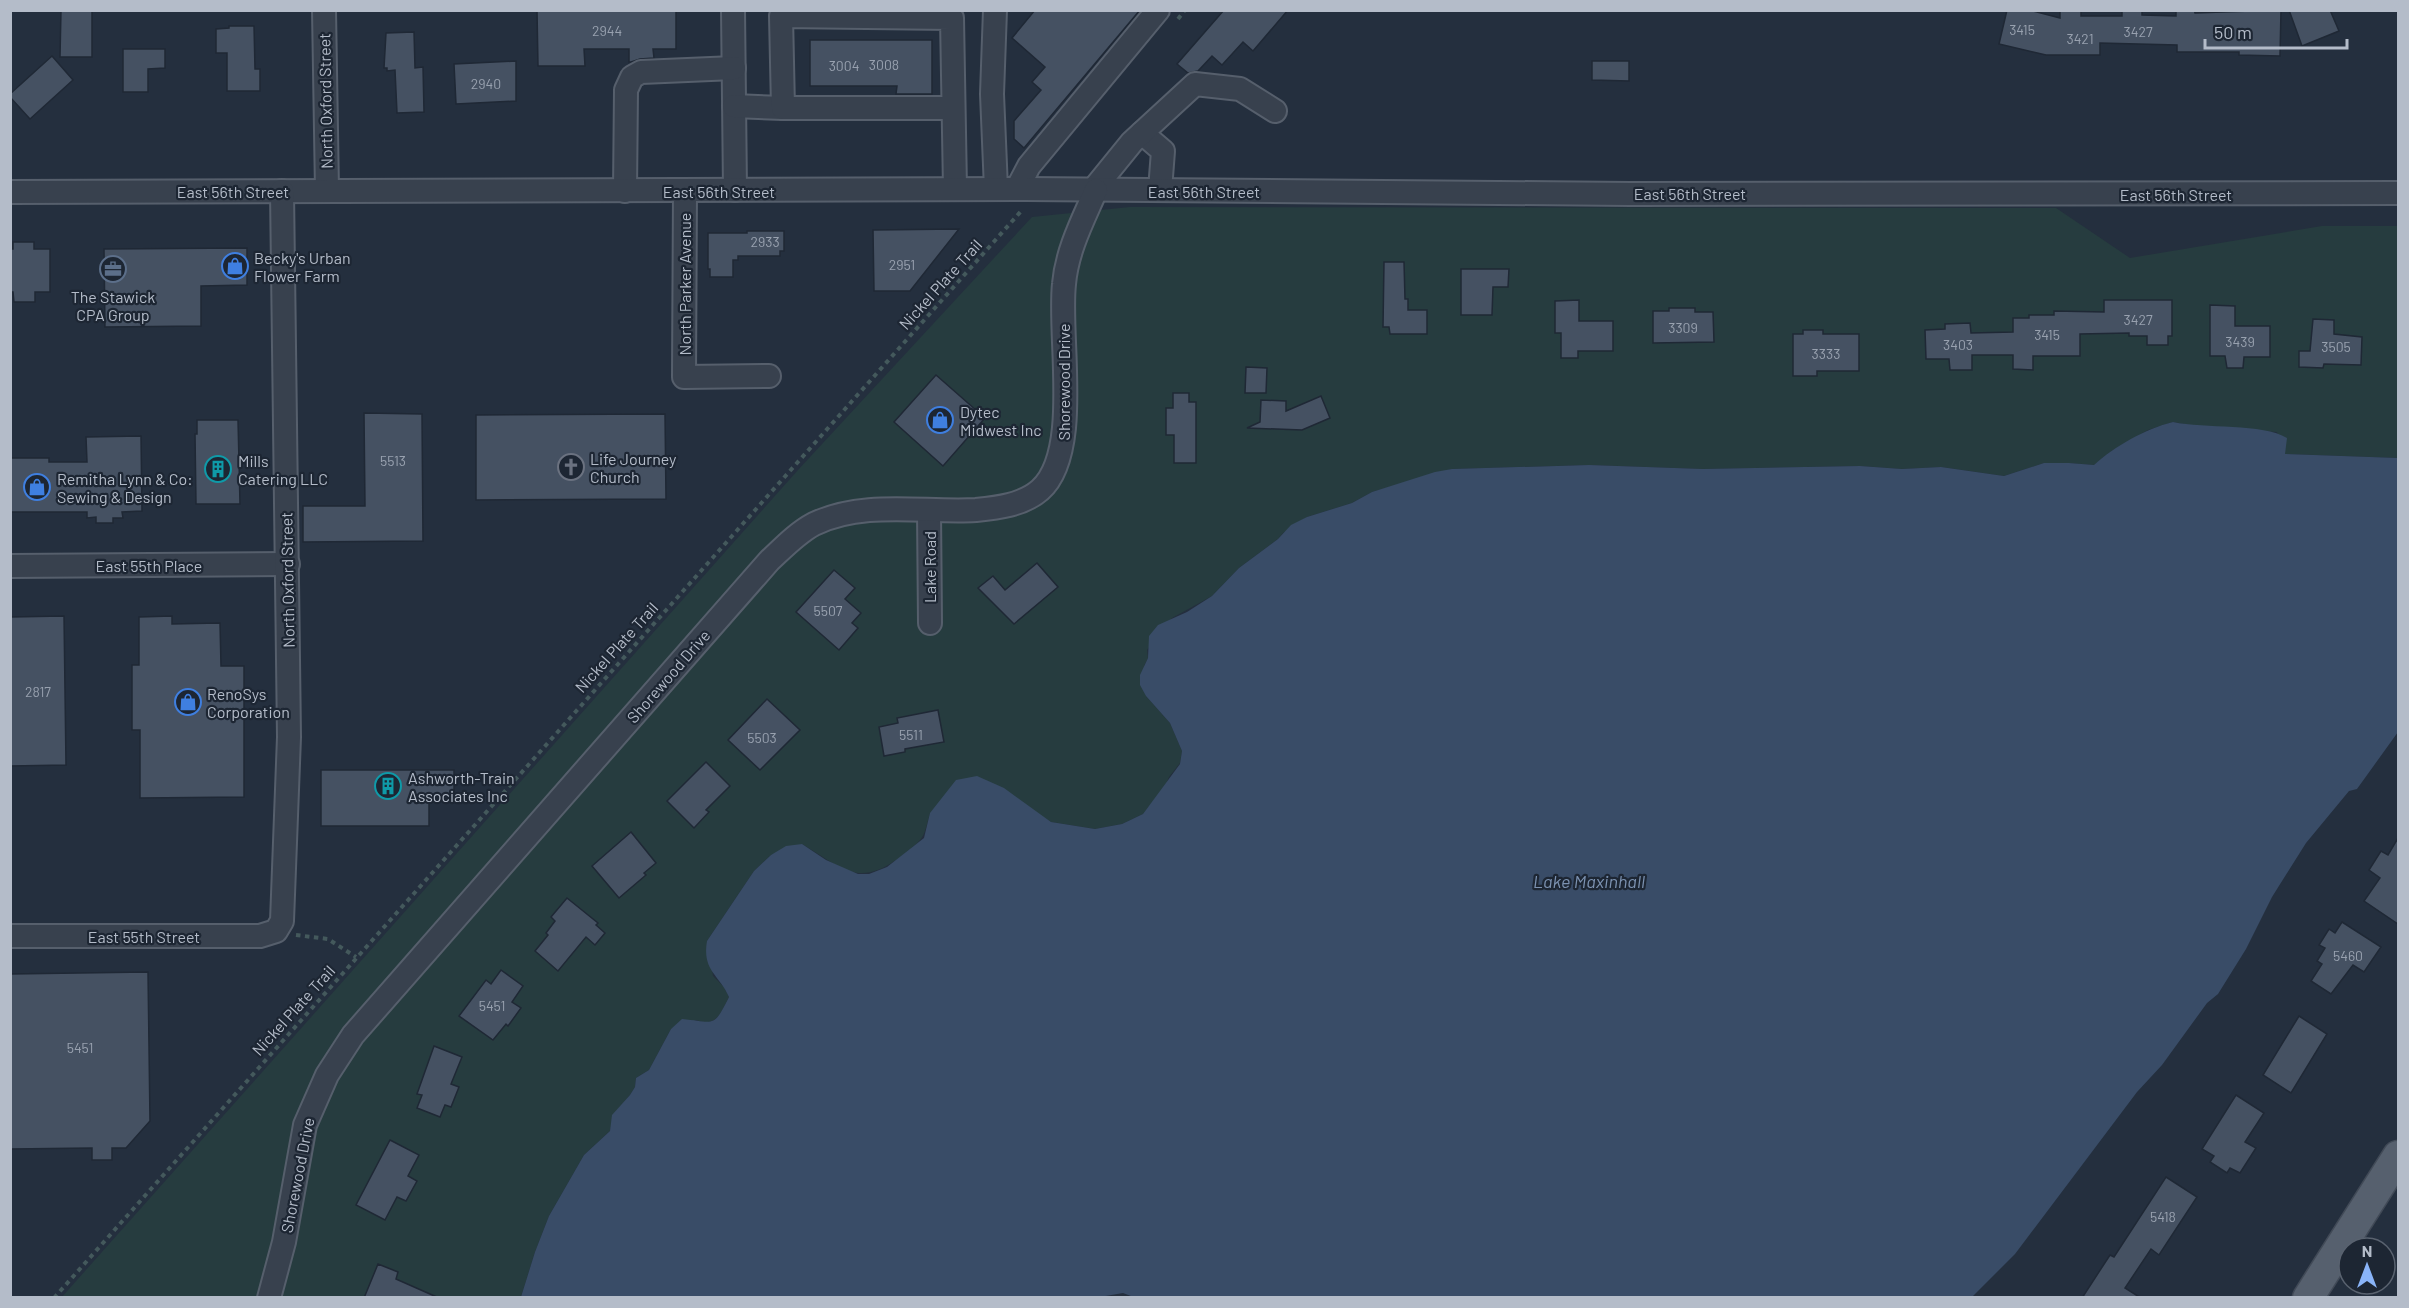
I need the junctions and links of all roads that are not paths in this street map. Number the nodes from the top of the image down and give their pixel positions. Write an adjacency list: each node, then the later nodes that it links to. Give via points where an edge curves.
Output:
1 (324, 10): 19 (street, North Oxford Street)
2 (733, 10): 5 (street)
3 (994, 10): 11 (street)
4 (1164, 19): 12 (street)
5 (734, 68): 6 (street); 20 (street, via 641,72 632,77 626,90)
6 (734, 106): 7 (street); 15 (street)
7 (783, 108): 8 (street); 8 (street, via 781,16 952,18)
8 (953, 108): 13 (street)
9 (1275, 111): 10 (street, Shorewood Drive, via 1240,90 1195,84)
10 (1142, 133): 16 (street, Shorewood Drive); 17 (street, via 1163,151)
11 (994, 154): 12 (street); 14 (street)
12 (1036, 158): 14 (street)
13 (955, 189): 14 (street, East 56th Street); 15 (street, East 56th Street)
14 (1014, 189): 16 (street, East 56th Street)
15 (735, 190): 21 (street, East 56th Street)
16 (1095, 190): 17 (street, East 56th Street); 25 (street, Shorewood Drive, via 1066,268 1064,432 1054,473 1038,492 1015,503 988,509)
17 (1160, 190): 23 (street, East 56th Street)
18 (282, 191): 19 (street, East 56th Street); 22 (street, East 56th Street); 26 (street, North Oxford Street)
19 (327, 191): 20 (street, East 56th Street)
20 (625, 191): 21 (street, East 56th Street)
21 (685, 191): 24 (street, North Parker Avenue, via 684,378)
22 (10, 192)
23 (2398, 193)
24 (769, 376)
25 (929, 511): 28 (street, Lake Road); 32 (street, Shorewood Drive, via 903,509 843,515 813,525 785,546 353,1035 327,1075 306,1125)
26 (288, 564): 27 (street, East 55th Place); 29 (street, North Oxford Street, via 289,749 283,911 282,921)
27 (10, 566)
28 (930, 623)
29 (272, 933): 30 (street, East 55th Street)
30 (10, 936)
31 (2398, 1156): 33 (main road)
32 (269, 1298)
33 (2308, 1298)

